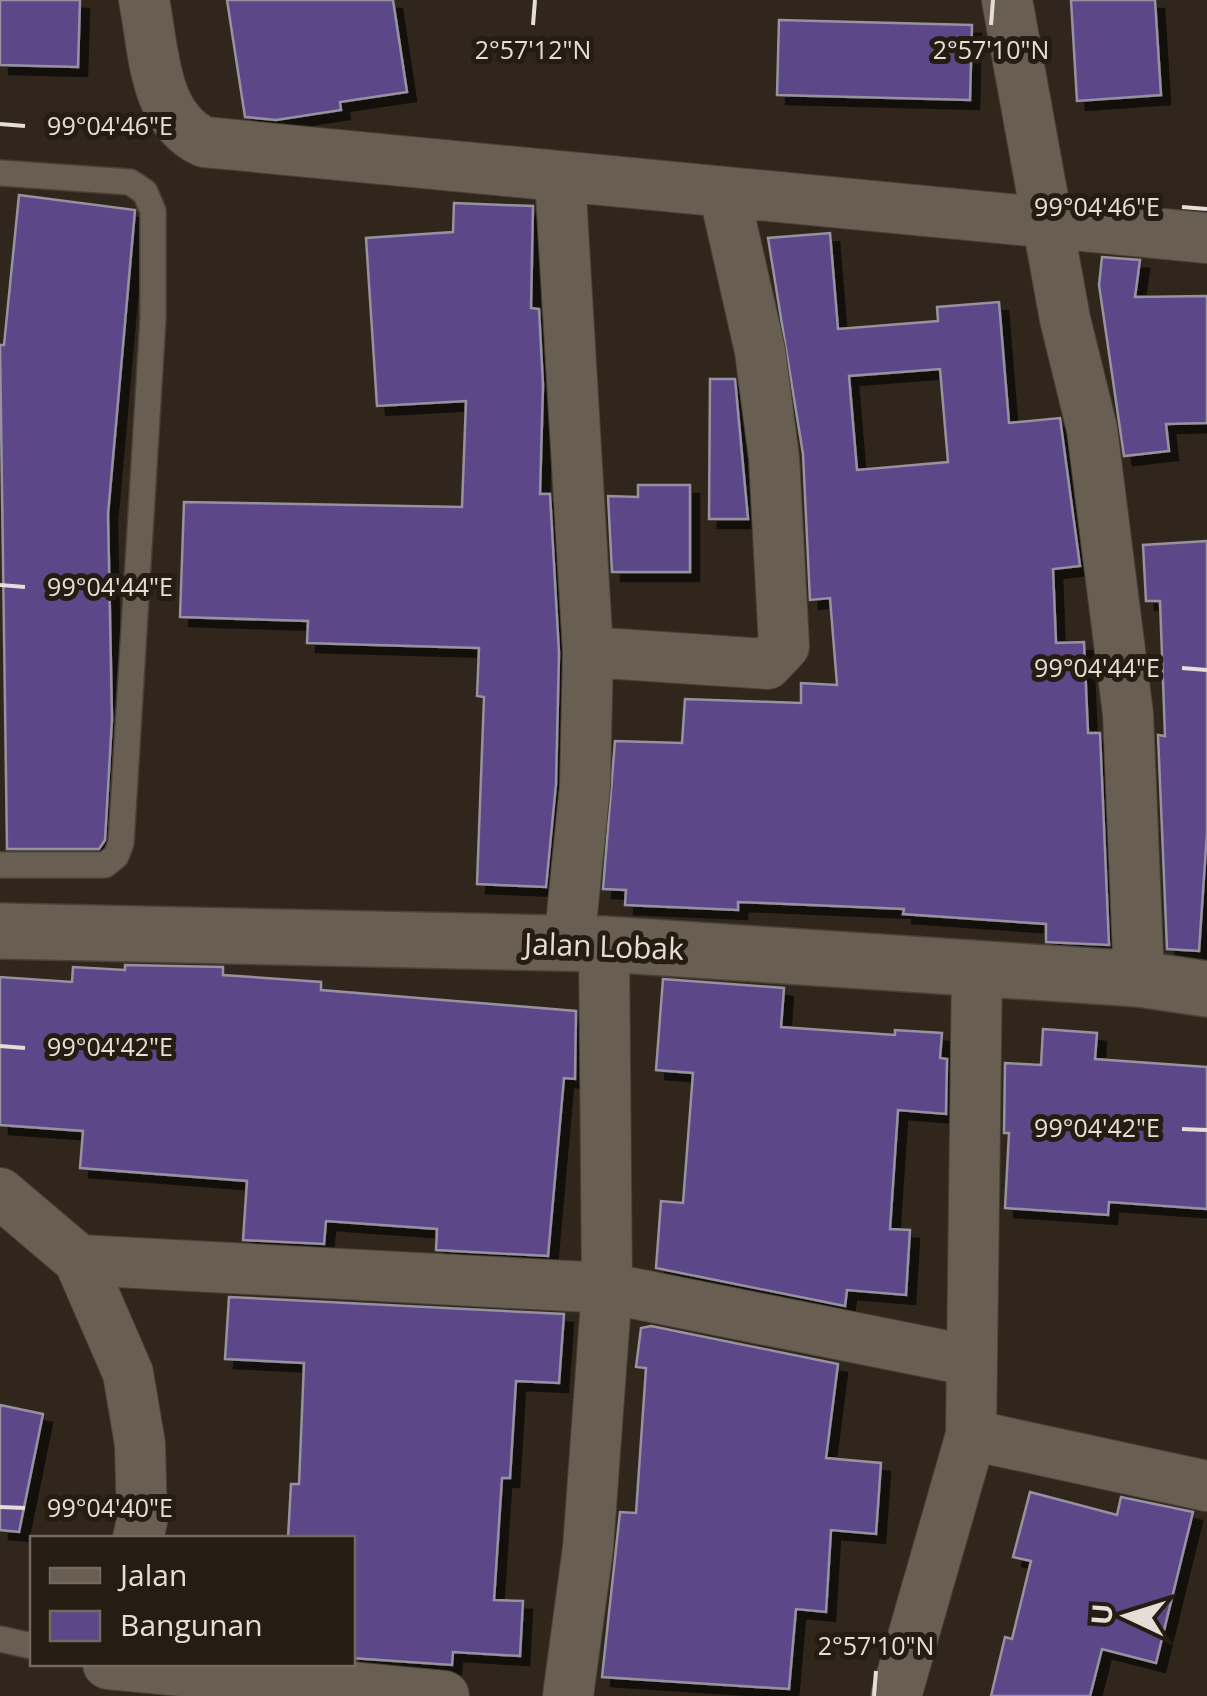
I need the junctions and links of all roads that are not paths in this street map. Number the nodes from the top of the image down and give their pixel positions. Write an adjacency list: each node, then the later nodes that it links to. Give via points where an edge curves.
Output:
1 (144, 0): 4 (street, via 166,104 185,133 204,142)
2 (1008, 0): 6 (street)
3 (0, 173): 9 (lane, via 130,182 153,211 153,318 121,843 105,864)
4 (560, 177): 5 (street); 8 (street)
5 (724, 192): 6 (street); 8 (street, via 760,351 774,458 784,646 766,664)
6 (1050, 223): 7 (street); 13 (street, via 1064,319 1092,429 1128,714)
7 (1207, 238)
8 (588, 652): 11 (street)
9 (0, 865)
10 (0, 930): 11 (street, Jalan Lobak)
11 (586, 944): 12 (street, Jalan Lobak); 17 (street)
12 (977, 968): 13 (street, Jalan Lobak); 18 (street)
13 (1139, 979): 14 (street, Jalan Lobak)
14 (1207, 989)
15 (0, 1193): 16 (street)
16 (79, 1260): 17 (street); 21 (street, via 128,1373 140,1444)
17 (608, 1288): 18 (street); 28 (street, via 588,1548)
18 (972, 1361): 19 (street)
19 (971, 1435): 20 (street); 29 (street)
20 (1207, 1486)
21 (138, 1536)
22 (0, 1639): 23 (lane)
23 (30, 1646)
24 (105, 1666): 26 (street)
25 (127, 1666): 27 (street)
26 (93, 1696)
27 (444, 1696)
28 (568, 1696)
29 (896, 1696)

